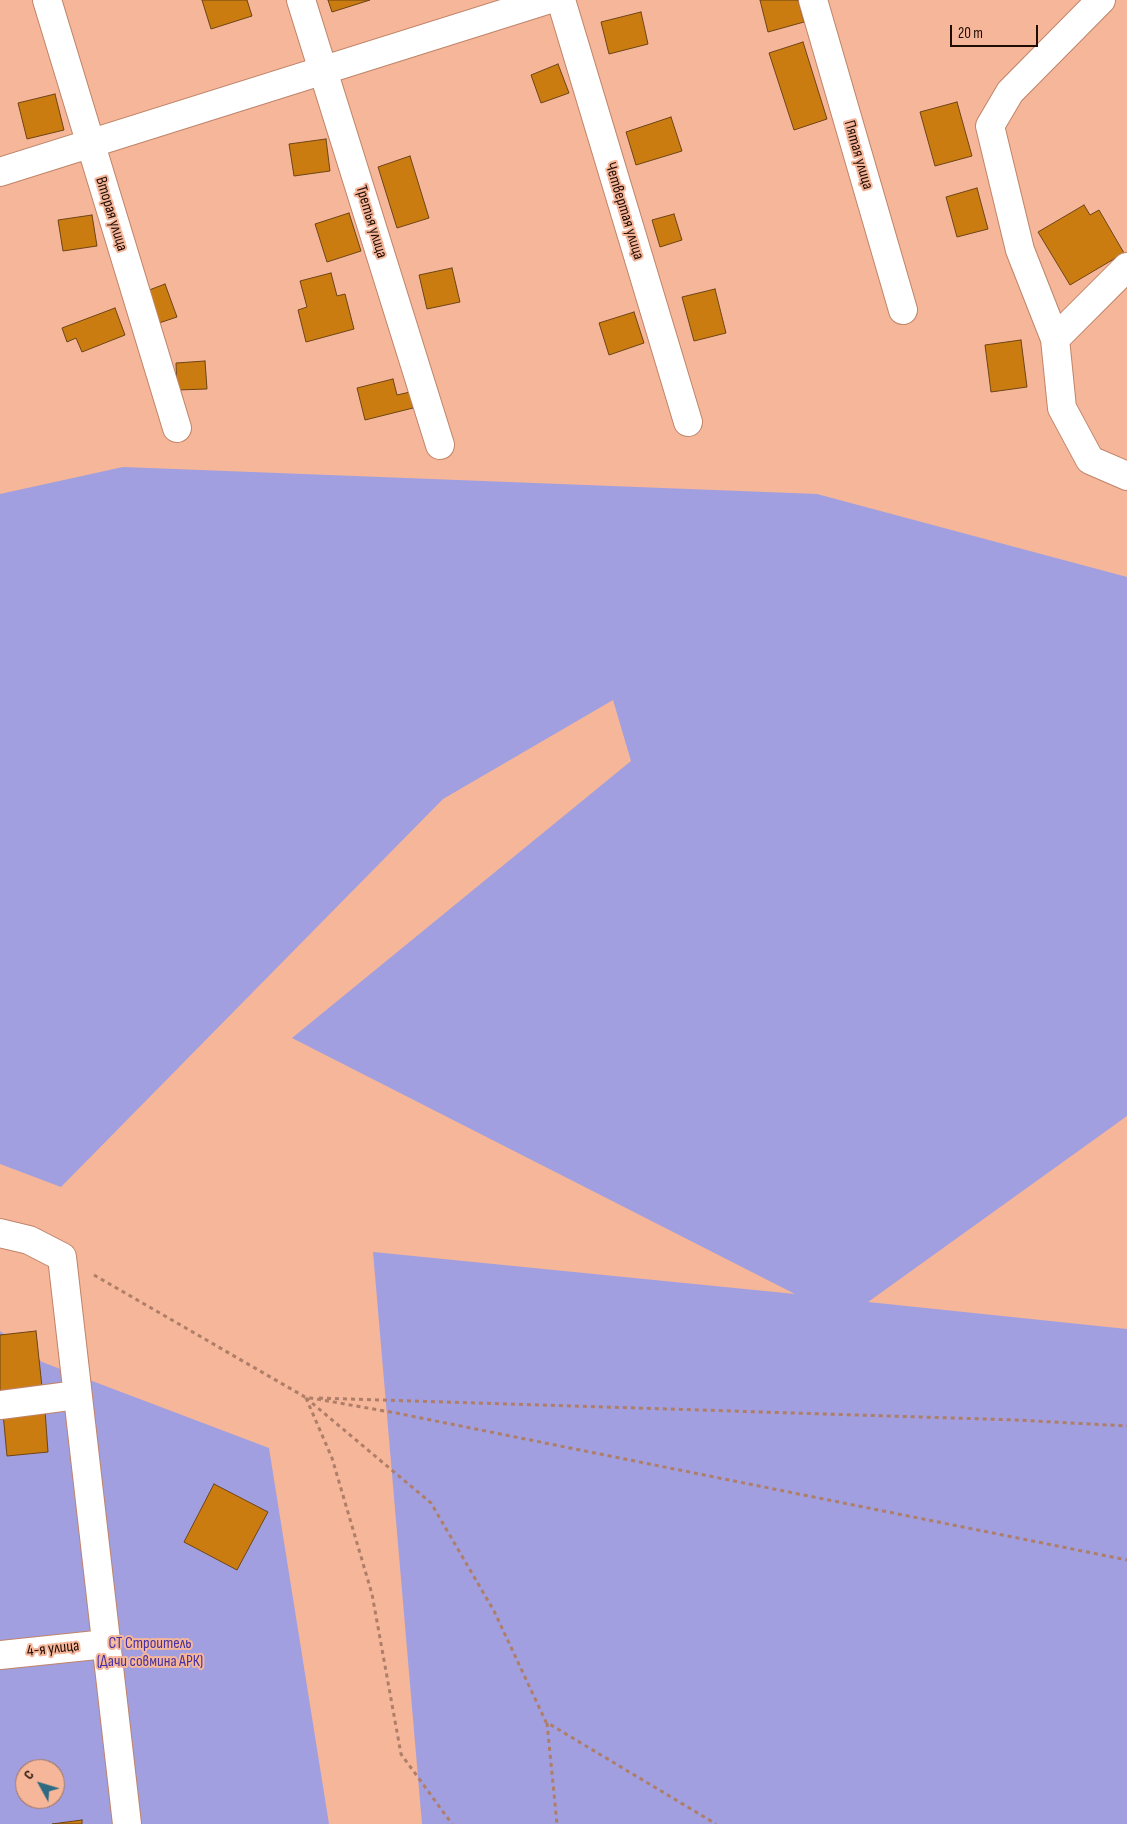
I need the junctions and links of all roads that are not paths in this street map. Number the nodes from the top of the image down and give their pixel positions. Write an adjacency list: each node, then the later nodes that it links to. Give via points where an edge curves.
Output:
1 (47, 0): 8 (street, Вторая улица)
2 (301, 0): 7 (street, Третья улица)
3 (547, 0): 7 (street)
4 (561, 0): 13 (street, Четвертая улица)
5 (813, 0): 11 (street, Пятая улица)
6 (1101, 0): 12 (street, via 1010,92 990,126 1020,250)
7 (323, 69): 8 (street); 15 (street, Третья улица)
8 (90, 143): 9 (street); 14 (street, Вторая улица)
9 (0, 172)
10 (1127, 267): 12 (street)
11 (903, 310)
12 (1055, 339): 16 (street, via 1062,408 1090,460)
13 (688, 422)
14 (177, 428)
15 (440, 445)
16 (1127, 476)
17 (0, 1233): 18 (street, via 29,1240 62,1257)
18 (77, 1395): 19 (street); 20 (street)
19 (0, 1405)
20 (106, 1644): 21 (street, 4-я улица); 22 (street)
21 (0, 1655)
22 (127, 1824)

